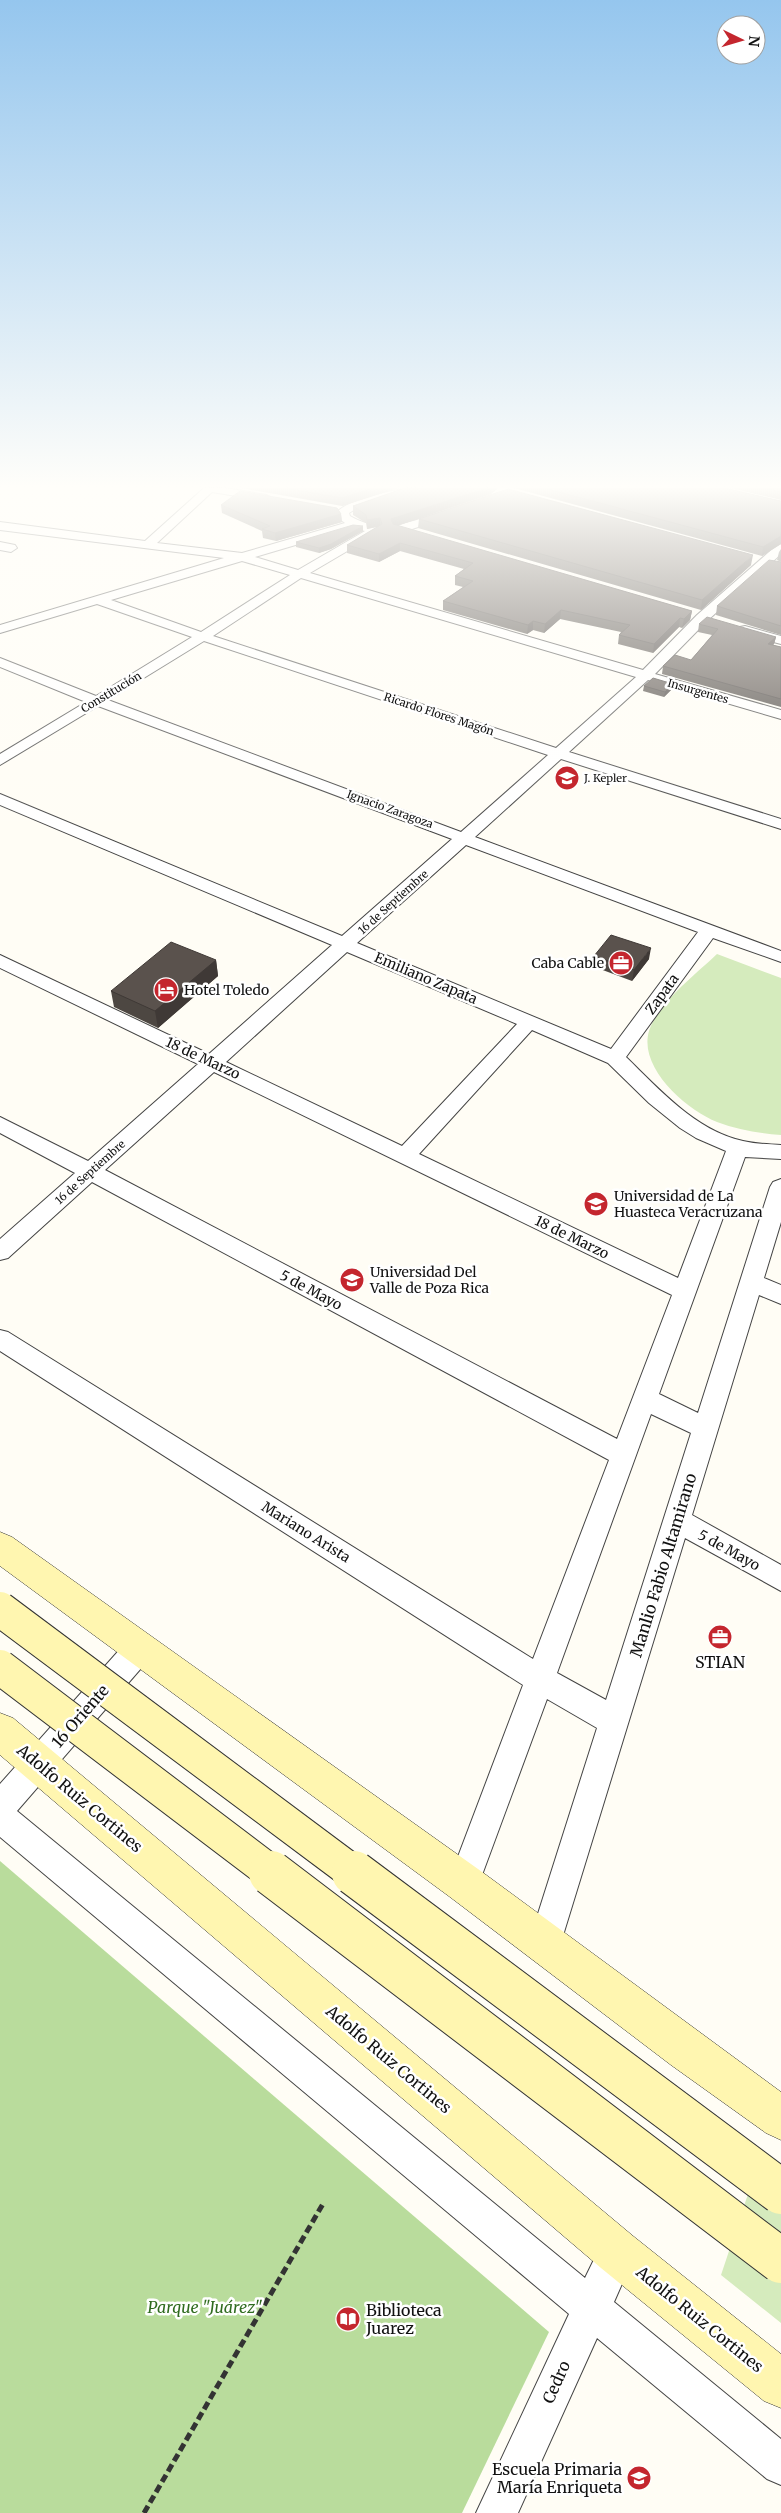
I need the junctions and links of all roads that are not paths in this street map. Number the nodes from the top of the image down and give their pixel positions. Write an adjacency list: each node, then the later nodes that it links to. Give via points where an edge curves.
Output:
1 (80, 605): 8 (street)
2 (113, 605): 9 (street, Ricardo Flores Magón)
3 (251, 605): 9 (street, Constitución)
4 (402, 605): 12 (street, Insurgentes)
5 (717, 605): 7 (street, 16 de Septiembre)
6 (683, 613): 7 (street)
7 (702, 618): 10 (street); 12 (street, 16 de Septiembre)
8 (0, 629)
9 (202, 637): 13 (street, Constitución); 15 (street, Ricardo Flores Magón)
10 (781, 640)
11 (0, 662): 13 (street, Ignacio Zaragoza)
12 (645, 676): 14 (street, Insurgentes); 15 (street, 16 de Septiembre)
13 (97, 701): 16 (street, Constitución); 19 (street, Ignacio Zaragoza)
14 (781, 714)
15 (558, 754): 18 (street, Ricardo Flores Magón); 19 (street, 16 de Septiembre)
16 (0, 760)
17 (0, 799): 21 (street, Emiliano Zapata)
18 (781, 824)
19 (466, 837): 20 (street, Ignacio Zaragoza); 21 (street, 16 de Septiembre)
20 (709, 930): 22 (street, Ignacio Zaragoza); 25 (street, Zapata)
21 (346, 944): 24 (street, Emiliano Zapata); 26 (street, 16 de Septiembre)
22 (781, 957)
23 (0, 961): 26 (street, 18 de Marzo)
24 (530, 1021): 25 (street, Emiliano Zapata); 30 (street)
25 (614, 1058): 28 (street, Emiliano Zapata, via 655,1097 702,1133)
26 (213, 1062): 30 (street, 18 de Marzo); 31 (street, 16 de Septiembre)
27 (0, 1124): 31 (street, 5 de Mayo)
28 (738, 1148): 29 (street, Emiliano Zapata); 35 (street)
29 (781, 1152)
30 (405, 1156): 35 (street, 18 de Marzo)
31 (89, 1173): 33 (street, 16 de Septiembre); 40 (street, 5 de Mayo)
32 (781, 1187): 34 (street, Manlio Fabio Altamirano)
33 (0, 1252)
34 (752, 1282): 36 (street); 39 (street, Manlio Fabio Altamirano)
35 (685, 1291): 38 (street)
36 (781, 1295)
37 (0, 1339): 47 (street, Mariano Arista)
38 (644, 1399): 39 (street); 40 (street)
39 (705, 1428): 41 (street, Manlio Fabio Altamirano)
40 (623, 1456): 47 (street)
41 (677, 1520): 43 (street, 5 de Mayo); 48 (street, Manlio Fabio Altamirano)
42 (0, 1547): 45 (main road)
43 (781, 1579)
44 (0, 1608): 56 (main road, bridge)
45 (140, 1648): 50 (street, 16 Oriente); 53 (main road)
46 (0, 1667): 58 (main road, bridge)
47 (540, 1679): 48 (street, Mariano Arista); 53 (street)
48 (614, 1721): 54 (street, Manlio Fabio Altamirano)
49 (0, 1731): 50 (main road, Adolfo Ruiz Cortines)
50 (39, 1764): 51 (street, 16 Oriente); 57 (main road, Adolfo Ruiz Cortines)
51 (0, 1807)
52 (0, 1817): 59 (street)
53 (464, 1883): 54 (main road)
54 (545, 1942): 55 (main road)
55 (781, 2118)
56 (781, 2192)
57 (617, 2252): 59 (street, Cedro); 60 (main road, Adolfo Ruiz Cortines)
58 (781, 2261)
59 (590, 2306): 61 (street); 62 (street, Cedro)
60 (781, 2384)
61 (781, 2465)
62 (498, 2513)

